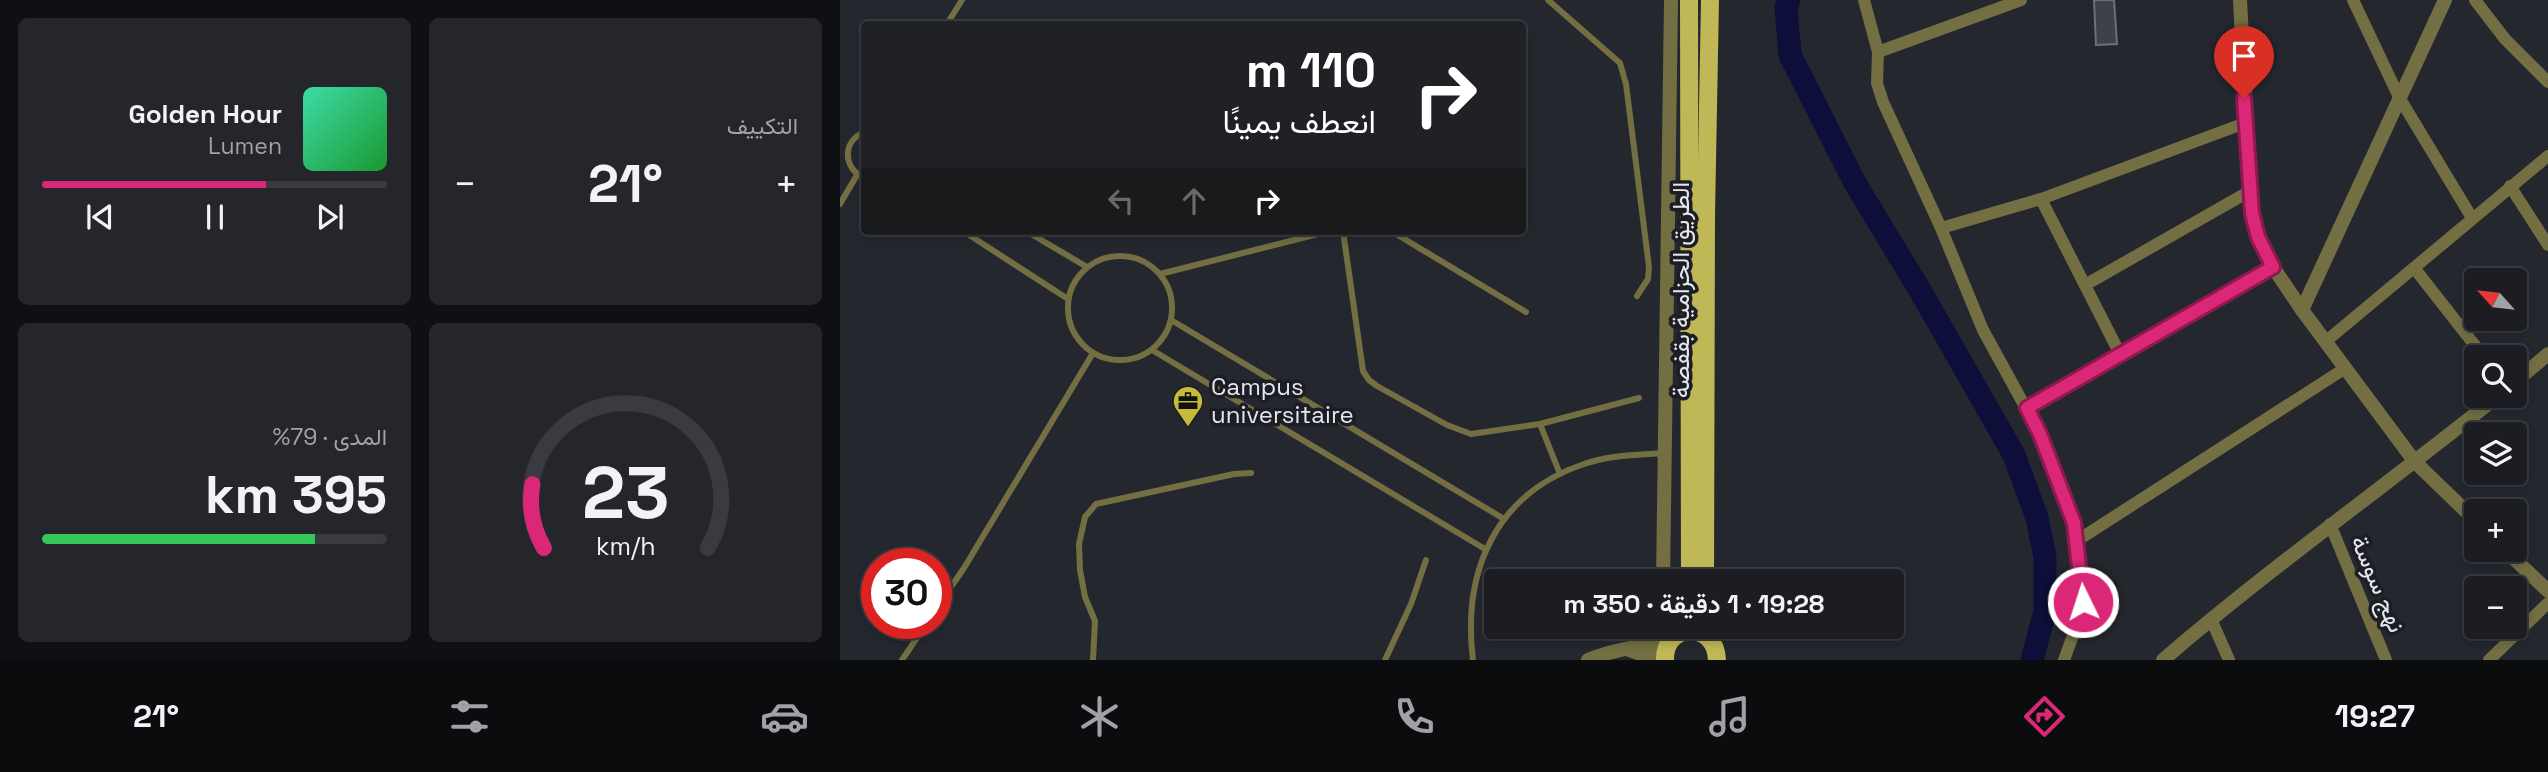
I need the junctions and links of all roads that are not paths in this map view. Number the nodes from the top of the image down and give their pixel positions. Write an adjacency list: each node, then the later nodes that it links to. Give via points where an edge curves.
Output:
1 (962, 0): 12 (lane)
2 (1548, 0): 39 (lane, via 1620,63 1649,267)
3 (1671, 0): 56 (street)
4 (1689, 0): 68 (main road, الطريق الحزامية بقفصة)
5 (1710, 0): 69 (main road, الطريق الحزامية بقفصة)
6 (1864, 0): 13 (street)
7 (2021, 0): 13 (street)
8 (2240, 0): 17 (street)
9 (2353, 0): 16 (street)
10 (2445, 0): 16 (street)
11 (2475, 0): 15 (street)
12 (949, 21)
13 (1878, 52): 27 (street, via 1877,83 1883,102)
14 (2548, 65): 15 (street)
15 (2547, 81)
16 (2399, 97): 26 (street); 41 (street)
17 (2245, 123): 23 (street); 24 (street)
18 (861, 134): 20 (lane, via 847,153)
19 (2548, 156): 22 (street)
20 (857, 175): 21 (lane); 25 (lane)
21 (861, 177)
22 (2510, 186): 26 (street); 33 (street)
23 (2250, 191): 35 (street, via 2254,225); 38 (street)
24 (2041, 199): 27 (street); 38 (street)
25 (840, 204)
26 (2472, 218): 36 (street)
27 (1941, 228): 53 (street, via 1983,330)
28 (968, 235): 40 (lane)
29 (1033, 235): 34 (lane)
30 (1314, 235): 37 (lane)
31 (1344, 235): 55 (lane, via 1363,371 1369,380 1465,433)
32 (1398, 235): 42 (lane)
33 (2548, 245)
34 (1087, 267): 37 (lane, via 1101,259 1125,256); 40 (lane)
35 (2273, 267): 41 (street); 48 (street)
36 (2415, 269): 44 (street); 45 (street)
37 (1160, 274): 43 (lane, via 1169,288)
38 (2085, 285): 48 (street)
39 (1637, 296)
40 (1068, 299): 47 (lane, via 1072,330)
41 (2302, 310): 44 (street)
42 (1526, 312)
43 (1171, 320): 46 (lane); 61 (lane)
44 (2325, 342): 50 (street)
45 (2475, 345)
46 (1152, 350): 47 (lane, via 1123,361); 64 (lane)
47 (1093, 354): 70 (lane)
48 (2120, 354): 53 (street)
49 (2548, 354): 51 (street)
50 (2344, 369): 57 (street); 63 (street)
51 (2527, 372)
52 (1639, 398): 55 (lane)
53 (2027, 408): 63 (street)
54 (2483, 408): 57 (street)
55 (1539, 424): 59 (lane)
56 (1663, 453): 59 (lane, via 1616,456); 67 (street)
57 (2415, 462): 60 (street); 62 (street)
58 (1251, 474): 78 (lane, via 1096,504 1085,517 1079,544 1085,597 1095,621)
59 (1560, 474): 61 (lane)
60 (2464, 509)
61 (1504, 519): 64 (lane)
62 (2330, 524): 73 (street); 85 (street, نهج سوسة)
63 (2078, 540): 82 (street, via 2083,608)
64 (1485, 549): 80 (lane, via 1475,581)
65 (1426, 560): 79 (lane)
66 (2518, 562): 71 (street)
67 (1663, 569)
68 (1690, 569)
69 (1705, 569)
70 (952, 586)
71 (2548, 591)
72 (2548, 603): 86 (street)
73 (2211, 619): 83 (street); 84 (street)
74 (916, 639): 77 (lane)
75 (1663, 646): 76 (main road, via 1682,632 1697,631 1710,638); 81 (street, via 1613,650)
76 (1716, 652)
77 (902, 660)
78 (1093, 660)
79 (1384, 660)
80 (1473, 660)
81 (1588, 660)
82 (2064, 660)
83 (2163, 660)
84 (2229, 660)
85 (2386, 660)
86 (2489, 660)

